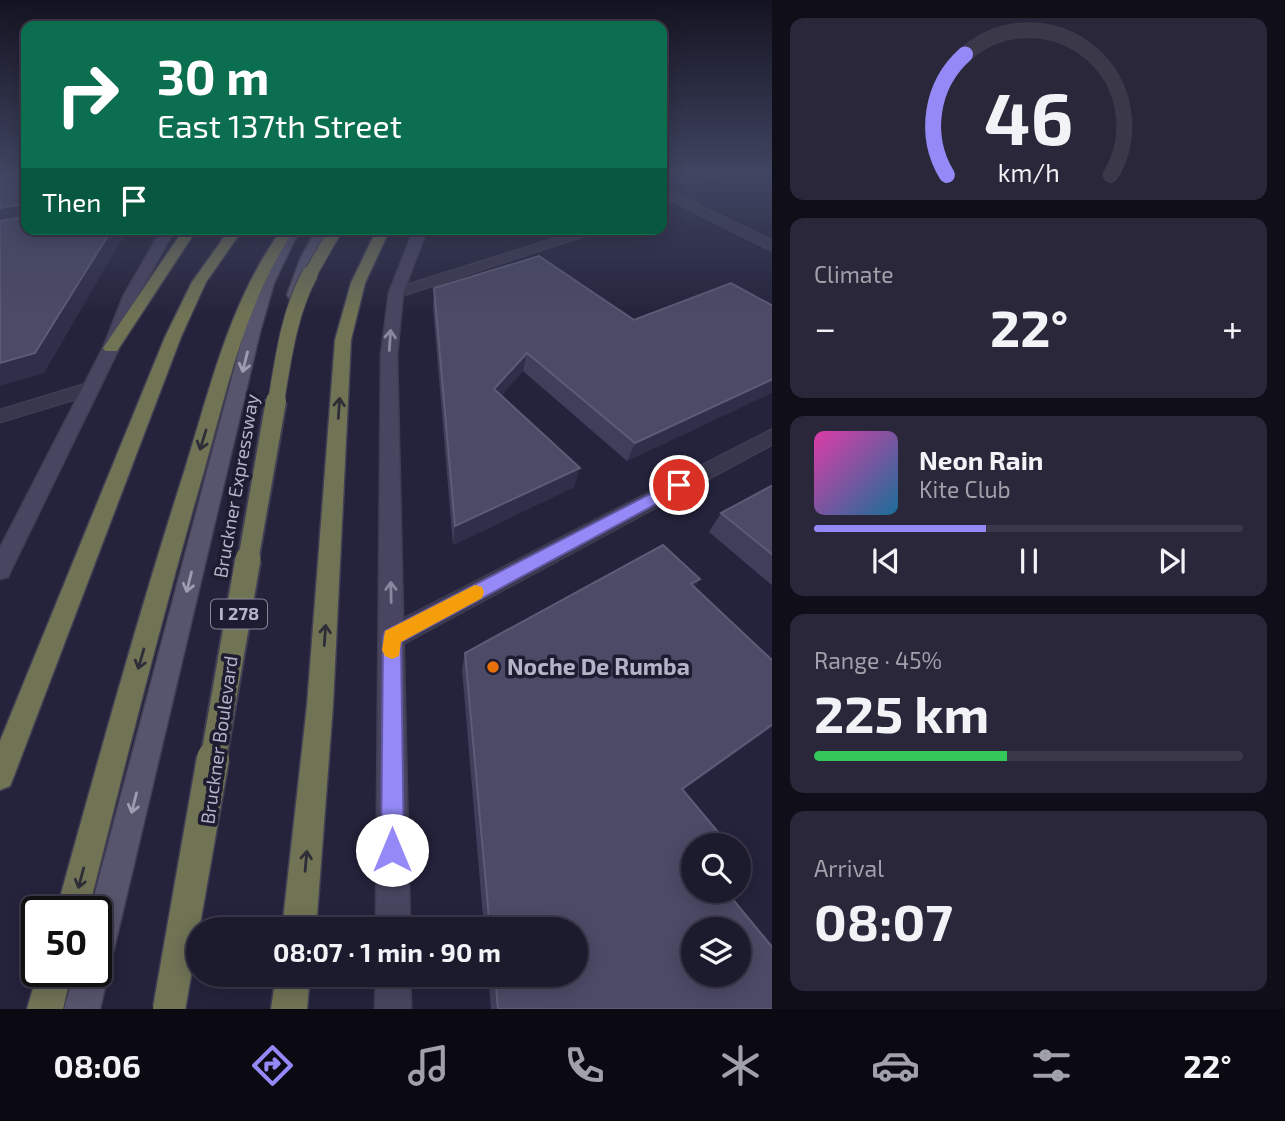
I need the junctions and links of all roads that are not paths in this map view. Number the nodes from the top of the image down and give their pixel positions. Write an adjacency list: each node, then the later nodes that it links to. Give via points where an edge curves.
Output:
1 (723, 222): 12 (street)
2 (166, 235): 14 (main road, via 130,297)
3 (187, 235): 14 (highway)
4 (233, 235): 20 (highway, via 199,282 173,337)
5 (286, 235): 21 (highway, one-way to 21, via 266,260 236,326)
6 (288, 235): 22 (main road, one-way to 22, via 252,332)
7 (321, 235): 30 (main road, Bruckner Boulevard, via 293,298 281,351 243,570)
8 (332, 235): 29 (highway, Bruckner Expressway / I 278, bridge, via 301,291 285,350)
9 (381, 235): 23 (highway, one-way to 9, via 320,705 343,340 353,294)
10 (419, 235): 13 (main road)
11 (580, 235): 13 (street)
12 (772, 247)
13 (396, 293): 19 (main road, one-way to 13, via 389,355)
14 (111, 348): 15 (main road)
15 (89, 390): 16 (street); 18 (main road)
16 (0, 416)
17 (772, 435): 19 (street)
18 (0, 570)
19 (392, 637): 24 (main road)
20 (0, 775)
21 (76, 896)
22 (110, 896)
23 (300, 917)
24 (393, 917)
25 (51, 987): 28 (highway)
26 (292, 987): 31 (highway)
27 (393, 987): 32 (main road)
28 (45, 1009)
29 (169, 1009)
30 (180, 1009)
31 (289, 1009)
32 (393, 1009)

